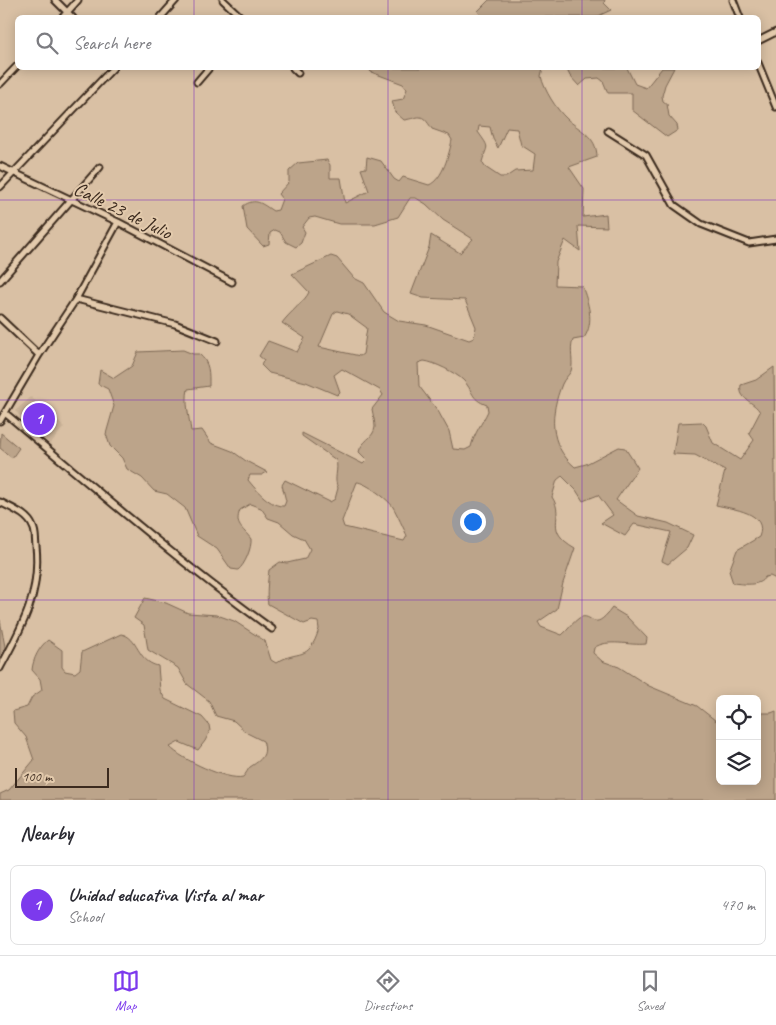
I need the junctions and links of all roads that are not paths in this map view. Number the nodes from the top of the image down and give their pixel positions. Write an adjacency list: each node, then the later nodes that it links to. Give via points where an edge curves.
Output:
1 (55, 0): 6 (street)
2 (78, 0): 6 (street)
3 (176, 0): 9 (street)
4 (223, 0): 10 (street)
5 (733, 0): 11 (street)
6 (67, 12): 7 (street); 8 (street)
7 (64, 15)
8 (70, 15)
9 (163, 15)
10 (239, 15)
11 (739, 15)
12 (776, 32): 13 (street)
13 (761, 40)
14 (15, 68): 21 (street)
15 (111, 70): 26 (street)
16 (207, 70): 20 (street)
17 (295, 70): 19 (street)
18 (761, 70): 22 (street)
19 (298, 73)
20 (196, 82)
21 (0, 84)
22 (776, 107)
23 (608, 131): 30 (street, via 646,155 674,205 701,224 749,243)
24 (0, 166): 26 (street, Calle 23 de Julio)
25 (100, 167): 28 (street)
26 (13, 173): 27 (street); 28 (street, Calle 23 de Julio)
27 (0, 187)
28 (71, 201): 29 (street, Calle 23 de Julio); 31 (street)
29 (118, 222): 32 (street, Calle 23 de Julio); 33 (street)
30 (776, 239)
31 (0, 281)
32 (232, 282)
33 (76, 299): 35 (street, via 175,324); 36 (street)
34 (0, 318): 36 (street)
35 (218, 341)
36 (39, 355): 37 (street)
37 (5, 413): 38 (street); 40 (street, via 149,536)
38 (0, 421)
39 (0, 502): 41 (street, via 20,513 34,527 38,563 35,594 22,628)
40 (272, 629)
41 (0, 668)

